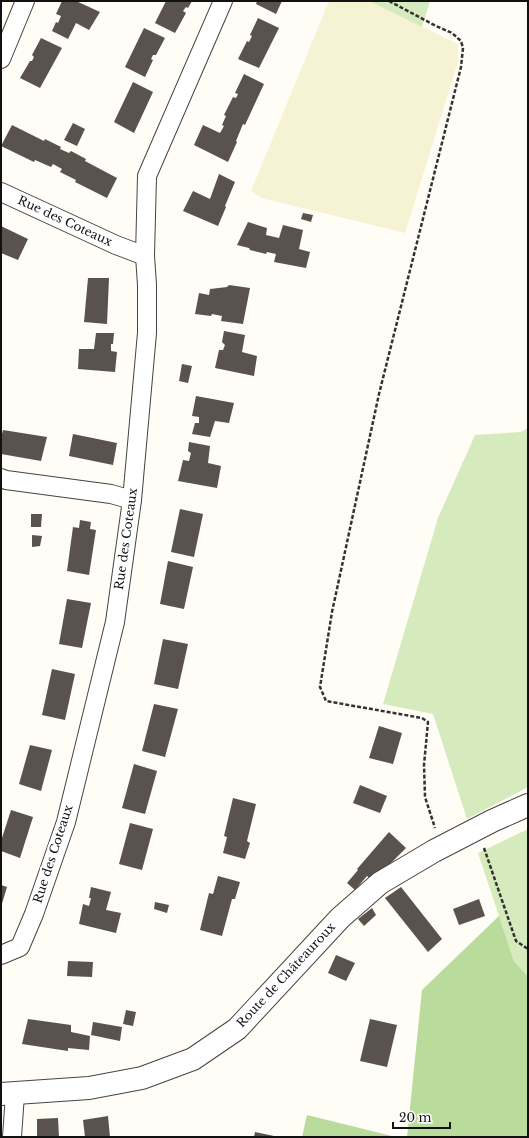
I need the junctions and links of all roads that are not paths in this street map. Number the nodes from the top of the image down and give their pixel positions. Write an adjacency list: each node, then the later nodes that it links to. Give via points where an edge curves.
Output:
1 (25, 1): 3 (street)
2 (223, 1): 5 (street, via 147,176)
3 (1, 59)
4 (1, 192): 5 (street, Rue des Coteaux, via 116,245)
5 (146, 256): 7 (street, Rue des Coteaux, via 147,333)
6 (1, 478): 7 (street, via 112,494)
7 (132, 500): 9 (street, Rue des Coteaux, via 114,622 66,822 20,947)
8 (528, 806): 10 (street, Route de Châteauroux, via 477,828 380,884 340,918 237,1029 193,1059 142,1078 89,1088)
9 (1, 955)
10 (8, 1094): 11 (street)
11 (12, 1137)

